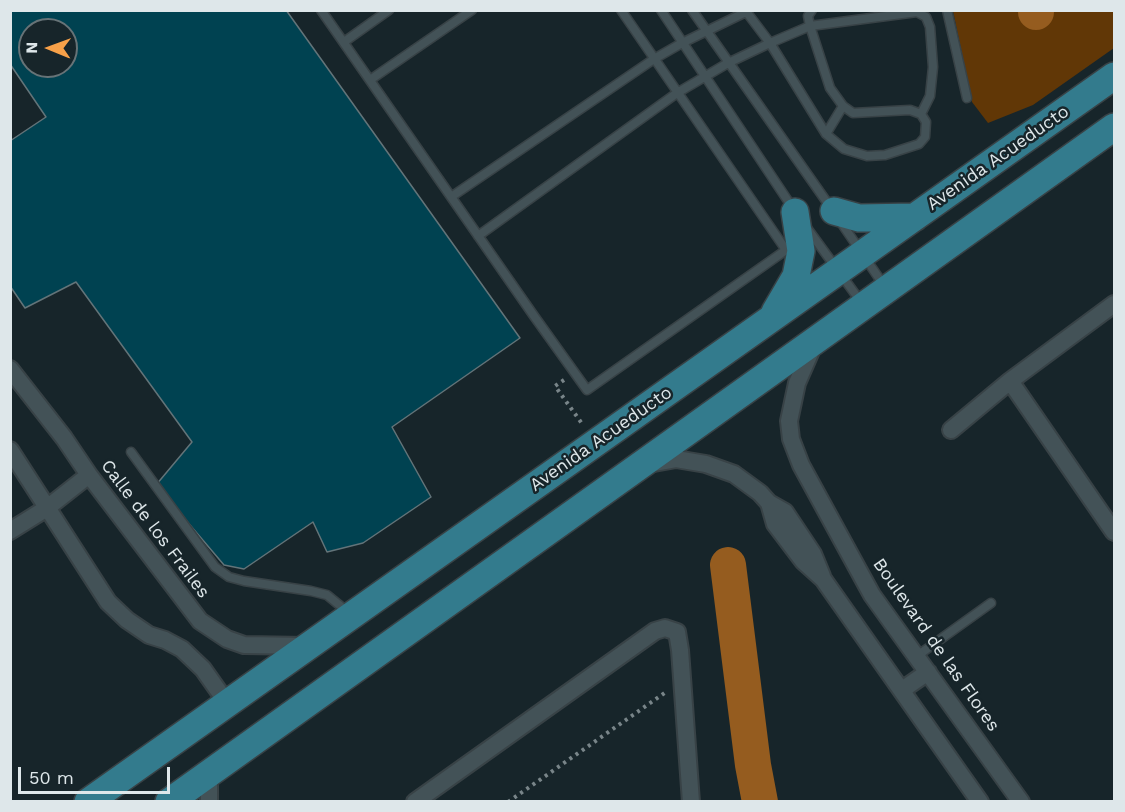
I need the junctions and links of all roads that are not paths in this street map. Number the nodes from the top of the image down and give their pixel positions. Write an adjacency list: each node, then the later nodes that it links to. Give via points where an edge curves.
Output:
1 (321, 10): 12 (lane)
2 (389, 10): 12 (lane)
3 (472, 10): 19 (lane)
4 (621, 10): 15 (lane)
5 (662, 10): 13 (lane)
6 (692, 10): 11 (lane)
7 (812, 10): 10 (lane, via 808,16)
8 (947, 10): 21 (lane)
9 (746, 11): 11 (lane); 14 (lane)
10 (810, 26): 14 (lane); 22 (lane, via 830,88); 23 (lane, via 917,12 926,17 933,67 930,96)
11 (705, 32): 13 (lane); 16 (lane)
12 (344, 42): 19 (lane)
13 (682, 43): 15 (lane); 17 (lane)
14 (770, 43): 16 (lane); 25 (lane)
15 (654, 59): 20 (lane); 26 (lane)
16 (728, 63): 17 (lane); 27 (lane)
17 (704, 76): 20 (lane); 28 (lane)
18 (1114, 76): 29 (main road, Avenida Acueducto)
19 (370, 80): 26 (lane)
20 (677, 93): 30 (lane); 30 (lane, via 786,250 587,390)
21 (967, 98)
22 (843, 106): 23 (lane, via 853,113 910,110); 25 (lane)
23 (921, 114): 25 (lane, via 926,122 925,137 919,144 885,155 867,156 844,149)
24 (1114, 127): 33 (main road)
25 (826, 134)
26 (451, 197): 30 (lane)
27 (834, 211): 29 (main road, via 859,218); 31 (lane)
28 (795, 212): 32 (lane); 36 (main road, via 801,250 796,276)
29 (915, 217): 31 (main road, Avenida Acueducto)
30 (478, 236)
31 (864, 254): 32 (main road, Avenida Acueducto); 33 (lane)
32 (840, 271): 35 (lane); 36 (main road, Avenida Acueducto)
33 (887, 290): 35 (main road)
34 (1114, 304): 39 (street)
35 (864, 306): 37 (main road)
36 (770, 320): 49 (main road, Avenida Acueducto)
37 (815, 340): 43 (main road); 51 (street, Boulevard de las Flores, via 792,402 791,439 872,595)
38 (10, 369): 44 (street, Calle de los Frailes)
39 (1010, 381): 40 (street); 47 (street)
40 (951, 430)
41 (10, 450): 45 (street)
42 (131, 452): 49 (lane, via 215,567 244,581 327,596)
43 (639, 466): 53 (street, via 676,459 706,464 734,474 785,512 813,554 823,579); 55 (main road)
44 (89, 475): 45 (street); 50 (street, Calle de los Frailes, via 200,621 244,645)
45 (47, 508): 46 (street); 54 (street, via 108,602 149,635 182,649 203,669)
46 (10, 531)
47 (1114, 532)
48 (991, 603): 51 (lane)
49 (351, 615): 50 (main road, Avenida Acueducto)
50 (308, 646): 54 (main road, Avenida Acueducto)
51 (917, 656): 52 (street, Boulevard de las Flores)
52 (928, 672): 53 (street); 62 (street, Boulevard de las Flores)
53 (902, 690): 61 (street)
54 (226, 704): 56 (main road, Avenida Acueducto)
55 (209, 773): 57 (main road); 58 (street)
56 (88, 801)
57 (169, 801)
58 (209, 801)
59 (415, 801): 60 (street, via 655,631 665,628 677,632)
60 (691, 801)
61 (980, 801)
62 (1021, 801)

